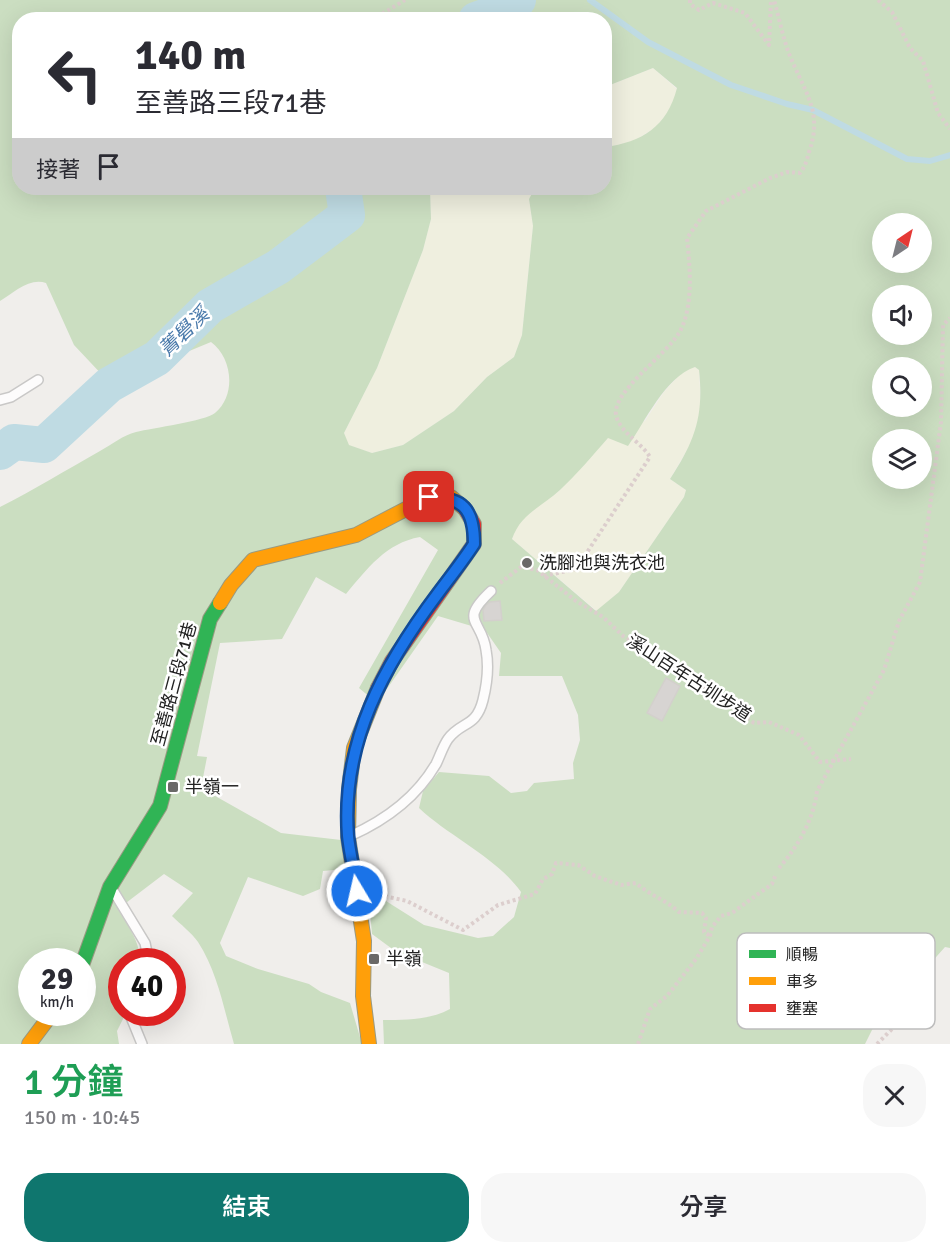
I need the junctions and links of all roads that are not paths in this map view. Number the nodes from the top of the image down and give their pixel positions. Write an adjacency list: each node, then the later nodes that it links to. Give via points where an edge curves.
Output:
1 (38, 380): 2 (lane)
2 (0, 400)
3 (491, 591): 4 (lane, via 475,608 472,620 486,651 487,680 477,717 448,738 435,765 405,804)
4 (348, 837): 5 (street, 至善路三段71巷, via 354,748 371,703 392,661 474,544 474,524 466,509 451,497 429,497 356,535 253,561 231,585 210,619 160,806); 12 (street, 至善路三段71巷, via 364,941 363,996)
5 (110, 887): 6 (street, 至善路三段71巷); 7 (lane)
6 (88, 948)
7 (146, 948)
8 (42, 1026): 10 (street)
9 (135, 1026): 11 (lane)
10 (29, 1044)
11 (142, 1044)
12 (369, 1044)

